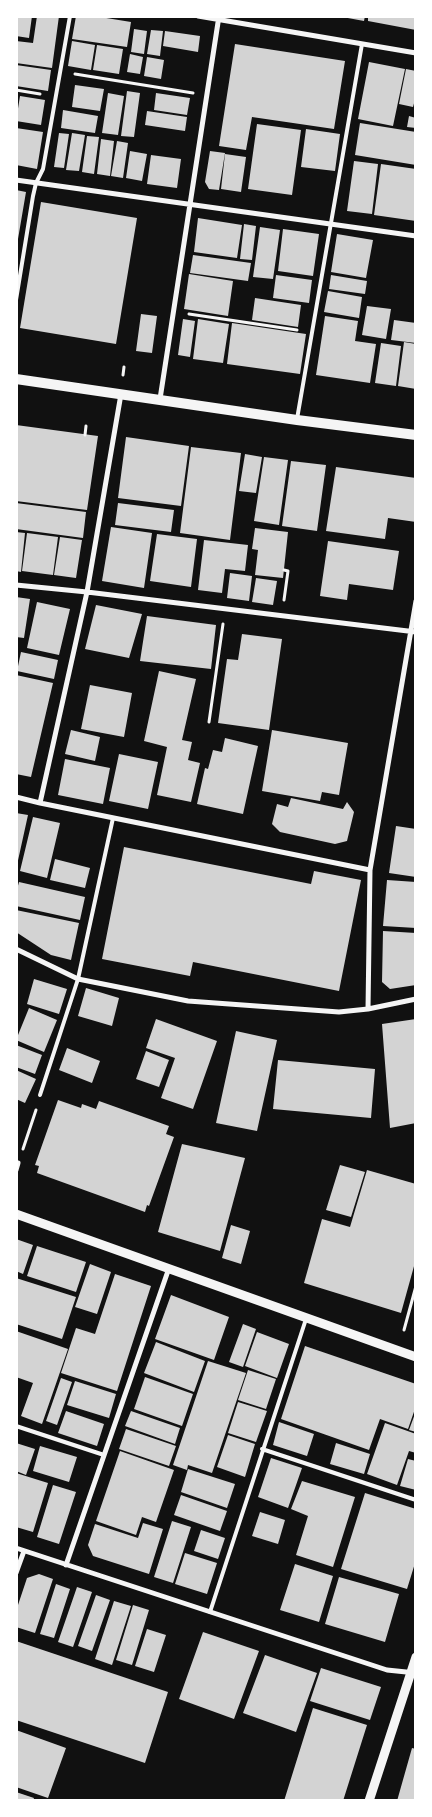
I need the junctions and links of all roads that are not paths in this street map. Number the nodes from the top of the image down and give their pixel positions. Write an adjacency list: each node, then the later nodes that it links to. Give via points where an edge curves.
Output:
1 (70, 16): 7 (lane, via 43,169)
2 (198, 16): 3 (street)
3 (219, 18): 4 (street); 8 (street)
4 (362, 44): 5 (street); 9 (lane)
5 (416, 53)
6 (16, 180): 7 (street)
7 (36, 183): 8 (street); 11 (lane)
8 (190, 204): 9 (street); 14 (street)
9 (331, 224): 10 (street); 15 (lane)
10 (416, 236)
11 (16, 300)
12 (16, 379): 13 (main road)
13 (121, 394): 14 (main road); 18 (street)
14 (160, 399): 15 (main road)
15 (297, 420): 16 (main road)
16 (416, 435)
17 (16, 584): 18 (street)
18 (87, 592): 20 (street); 22 (street)
19 (416, 601): 20 (street)
20 (413, 632): 24 (street)
21 (16, 797): 22 (street)
22 (40, 803): 23 (street)
23 (113, 818): 24 (street); 26 (lane)
24 (370, 870): 28 (street)
25 (16, 949): 26 (street)
26 (78, 979): 28 (street, via 188,1001 339,1012); 29 (lane)
27 (416, 1000): 28 (street)
28 (368, 1010)
29 (40, 1095)
30 (18, 1163): 31 (street)
31 (16, 1170)
32 (16, 1214): 33 (street)
33 (169, 1268): 34 (street); 38 (street)
34 (306, 1318): 35 (street); 37 (lane)
35 (416, 1357)
36 (16, 1426): 38 (lane)
37 (262, 1449): 39 (lane); 44 (lane)
38 (104, 1455): 42 (street)
39 (416, 1500)
40 (16, 1548): 41 (street)
41 (24, 1551): 42 (street); 43 (street)
42 (66, 1565): 44 (street)
43 (16, 1573)
44 (210, 1612): 46 (street, via 387,1670)
45 (416, 1657): 46 (street)
46 (414, 1672): 47 (street)
47 (370, 1801)

